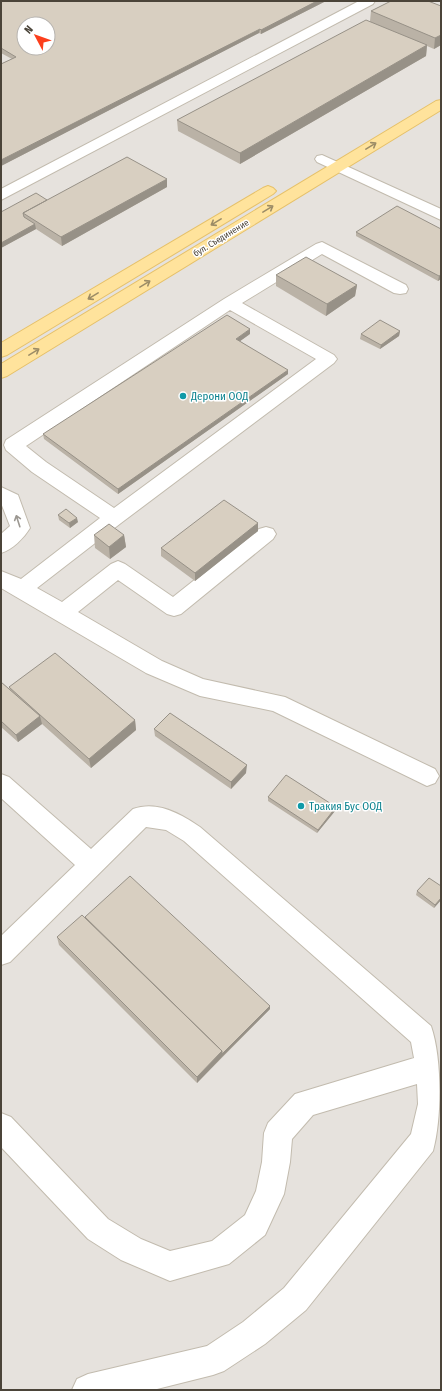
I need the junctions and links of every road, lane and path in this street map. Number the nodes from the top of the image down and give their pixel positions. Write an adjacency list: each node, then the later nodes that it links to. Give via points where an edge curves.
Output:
1 (369, 1): 5 (lane)
2 (438, 98): 3 (main road, бул. Съединение); 4 (main road, бул. Съединение, one-way to 2)
3 (421, 100)
4 (332, 159): 6 (lane); 9 (main road, бул. Съединение, one-way to 9); 10 (main road, бул. Съединение, one-way to 4)
5 (1, 195)
6 (441, 215)
7 (400, 289): 8 (lane, via 322,248)
8 (230, 303): 12 (lane, via 328,360); 12 (lane, via 13,445 38,467)
9 (1, 351)
10 (1, 372)
11 (1, 494): 14 (lane, one-way to 11, via 20,528 11,500)
12 (114, 518): 16 (lane)
13 (266, 534): 17 (lane, via 174,608 118,569)
14 (1, 546)
15 (1, 579): 16 (lane)
16 (22, 589): 17 (lane)
17 (63, 613): 18 (lane, via 154,668 200,687 277,704)
18 (427, 776)
19 (1, 784): 20 (lane)
20 (92, 865): 21 (lane); 22 (lane, via 142,816 171,820 192,834 422,1035)
21 (1, 953)
22 (430, 1067): 23 (lane, via 305,1104 278,1133 270,1194 255,1225 219,1254 170,1266 131,1250 98,1229); 24 (lane, via 432,1104 423,1141 295,1299 254,1334 213,1360)
23 (1, 1127)
24 (88, 1390)

